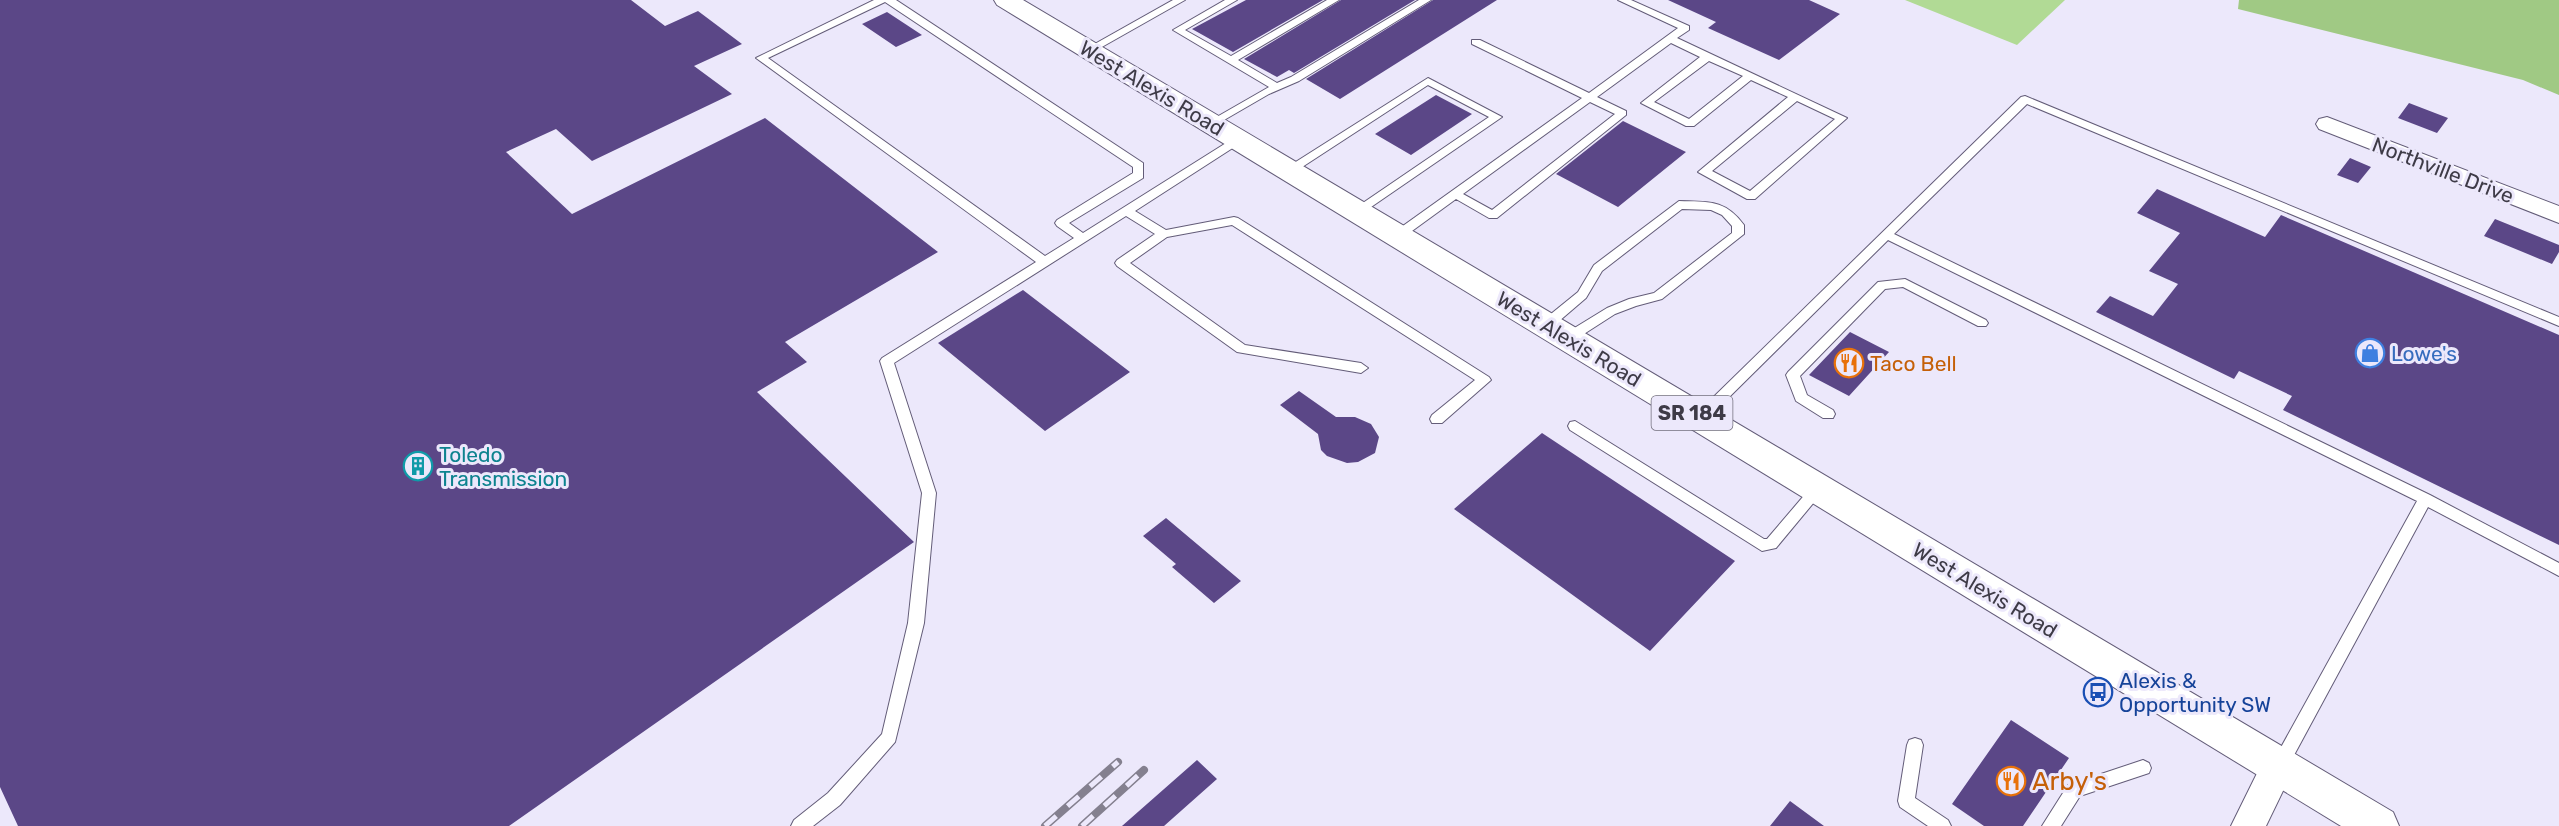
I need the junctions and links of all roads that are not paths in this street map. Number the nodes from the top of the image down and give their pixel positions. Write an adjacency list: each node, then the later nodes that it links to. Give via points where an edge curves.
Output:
1 (882, 0): 29 (lane, via 761,58)
2 (889, 0): 28 (lane, via 1139,166 1139,175 1060,223)
3 (1008, 0): 11 (main road, West Alexis Road / SR 184)
4 (1180, 0): 11 (lane)
5 (1232, 0): 13 (lane, via 1178,30)
6 (1334, 0): 13 (lane)
7 (1426, 0): 15 (lane)
8 (1623, 0): 9 (lane, via 1685,28)
9 (1670, 39): 12 (lane); 16 (lane)
10 (1476, 42): 16 (lane)
11 (1089, 50): 19 (main road, West Alexis Road / SR 184)
12 (1707, 57): 14 (lane); 14 (lane, via 1646,103 1690,124)
13 (1231, 60): 15 (lane)
14 (1750, 76): 17 (lane)
15 (1277, 87): 19 (lane)
16 (1589, 97): 21 (lane); 21 (lane, via 1622,113 1493,215)
17 (1795, 97): 17 (lane, via 1842,118 1751,196 1704,172)
18 (2327, 124): 24 (street, Northville Drive)
19 (1225, 132): 20 (main road, West Alexis Road / SR 184); 22 (lane)
20 (1289, 170): 23 (main road, West Alexis Road / SR 184); 23 (lane, via 1428,81 1497,117)
21 (1455, 194): 27 (lane)
22 (1127, 211): 25 (lane); 28 (lane)
23 (1358, 212): 27 (main road, West Alexis Road / SR 184)
24 (2559, 215)
25 (1164, 234): 33 (lane, via 1121,263 1242,350); 36 (lane, via 1234,221 1484,380)
26 (1887, 235): 30 (lane, via 2025,99); 35 (lane); 39 (lane)
27 (1398, 236): 32 (main road, West Alexis Road / SR 184)
28 (1083, 239): 29 (lane)
29 (1045, 262): 44 (lane, via 886,361 929,493 916,622 889,736 834,800)
30 (2559, 322)
31 (1982, 323): 34 (lane, via 1905,283 1882,285 1793,375 1801,398)
32 (1557, 332): 32 (lane, via 1658,296 1738,234 1738,225 1726,212 1713,206 1679,205 1598,268); 35 (main road, West Alexis Road / SR 184)
33 (1361, 368)
34 (1828, 414)
35 (1700, 417): 38 (main road, West Alexis Road / SR 184)
36 (1437, 419)
37 (1575, 426): 38 (lane, via 1762,546 1771,544)
38 (1818, 489): 42 (main road, West Alexis Road / SR 184)
39 (2425, 499): 40 (lane); 42 (lane)
40 (2559, 570)
41 (1915, 745): 45 (lane, via 1906,801)
42 (2278, 766): 47 (street); 48 (main road, West Alexis Road / SR 184)
43 (2143, 768): 46 (lane, via 2074,790)
44 (800, 826)
45 (1942, 826)
46 (2051, 826)
47 (2248, 826)
48 (2378, 826)

